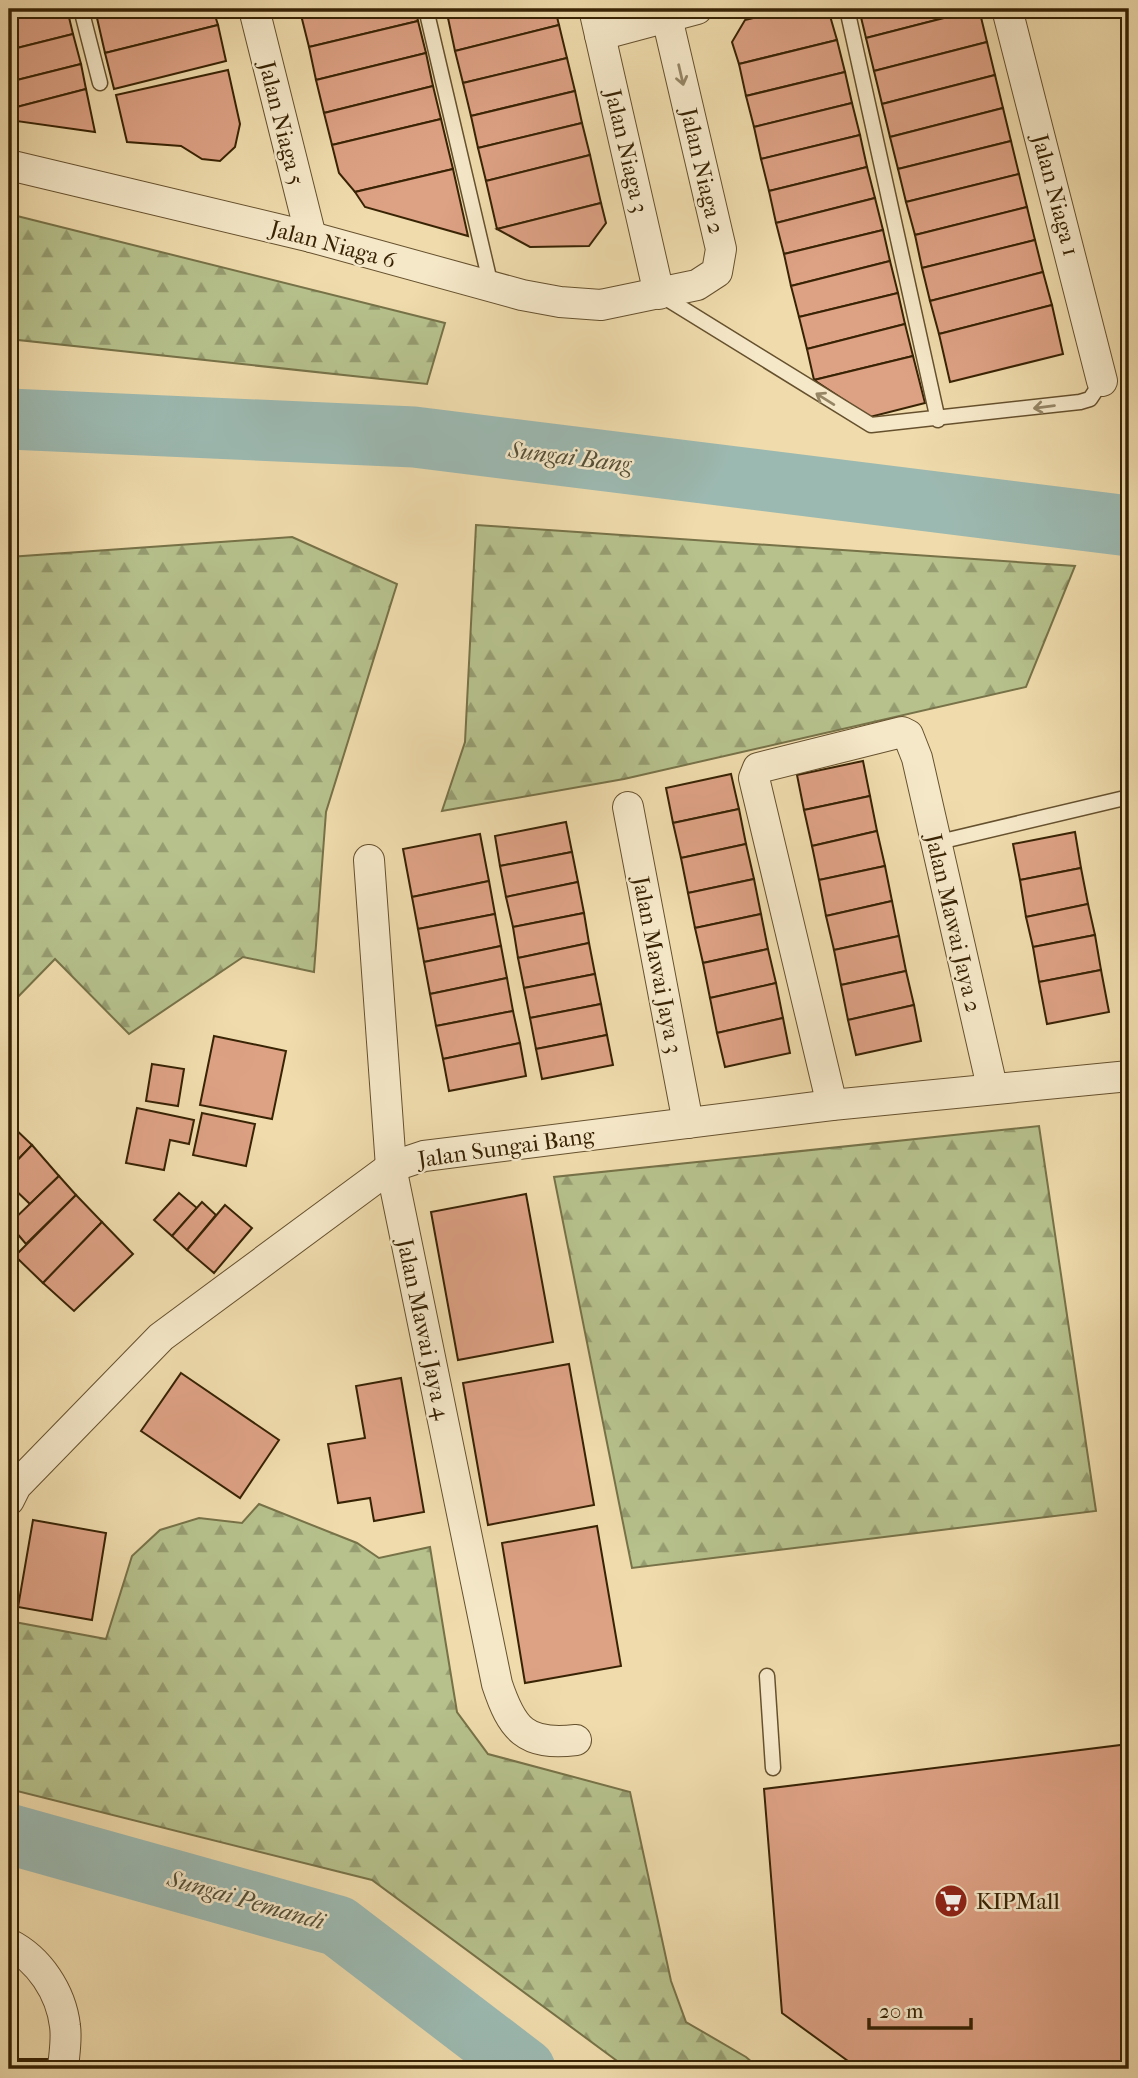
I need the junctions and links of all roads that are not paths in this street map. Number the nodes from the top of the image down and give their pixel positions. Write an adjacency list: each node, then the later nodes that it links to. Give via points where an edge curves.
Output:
1 (81, 9): 9 (lane)
2 (254, 9): 11 (street, Jalan Niaga 5)
3 (426, 9): 12 (lane)
4 (697, 9): 7 (street)
5 (847, 9): 15 (lane)
6 (1007, 9): 14 (street, Jalan Niaga 1)
7 (666, 13): 8 (street); 13 (street, Jalan Niaga 2, one-way to 13, via 721,261 708,281)
8 (597, 22): 13 (street, Jalan Niaga 3)
9 (100, 83)
10 (9, 164): 11 (street, Jalan Niaga 6)
11 (311, 237): 12 (street, Jalan Niaga 6)
12 (491, 286): 13 (street, Jalan Niaga 6, via 560,302 601,305)
13 (659, 294): 15 (lane, one-way to 13, via 878,426 863,423)
14 (1102, 381): 15 (lane, one-way to 15, via 1090,399 1080,402)
15 (938, 420)
16 (1129, 797): 18 (lane)
17 (628, 807): 23 (street, Jalan Mawai Jaya 3)
18 (935, 843): 21 (street, Jalan Mawai Jaya 2); 22 (street, Jalan Mawai Jaya 2, via 917,758 908,735 902,732 758,768 755,774)
19 (369, 860): 24 (street, Jalan Mawai Jaya 4)
20 (1129, 1076): 21 (street, Jalan Sungai Bang)
21 (992, 1087): 22 (street, Jalan Sungai Bang)
22 (832, 1105): 23 (street, Jalan Sungai Bang)
23 (688, 1123): 24 (street, Jalan Sungai Bang, via 424,1156)
24 (391, 1167): 25 (street, Jalan Sungai Bang, via 161,1337 16,1486); 27 (street, Jalan Mawai Jaya 4, via 497,1684 507,1714 519,1730 545,1741)
25 (9, 1500)
26 (767, 1676): 28 (lane)
27 (576, 1740)
28 (773, 1768)
29 (9, 1944): 30 (street, via 26,1953 52,1984 65,2025)
30 (63, 2069)

